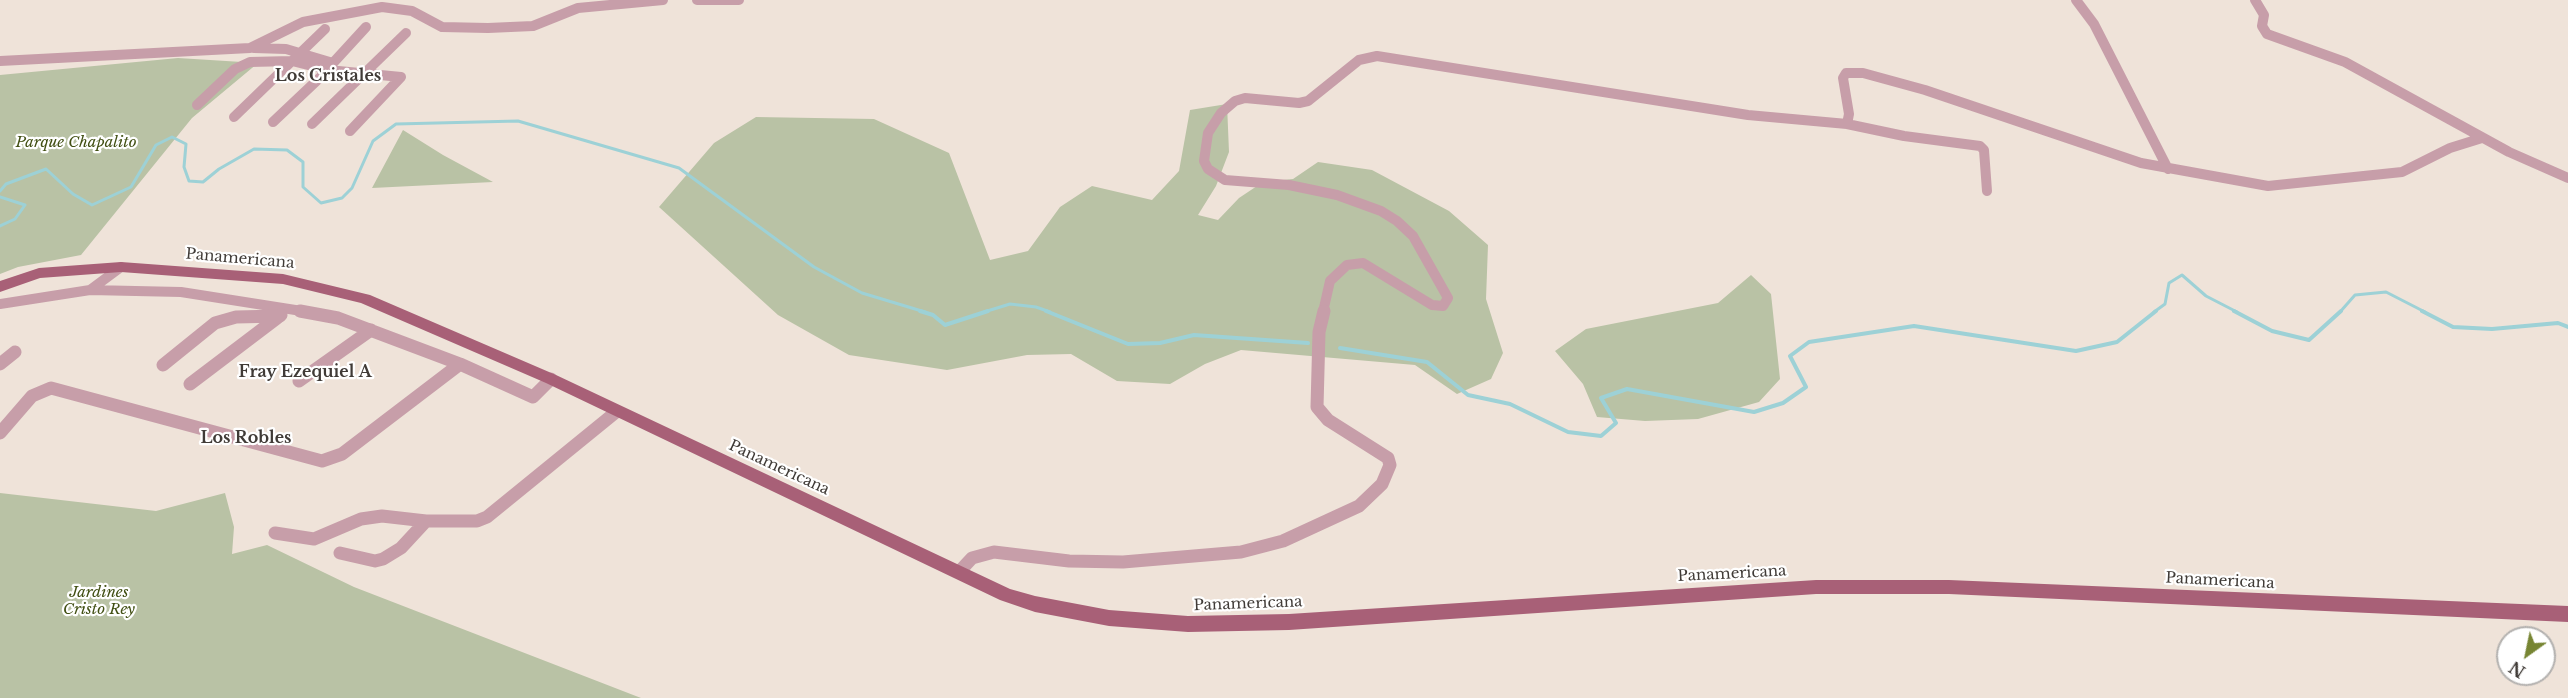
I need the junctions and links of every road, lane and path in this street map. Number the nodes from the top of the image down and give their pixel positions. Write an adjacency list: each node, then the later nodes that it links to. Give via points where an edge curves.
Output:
1 (663, 0): 9 (street, via 578,8 533,26 488,28 442,27 412,11 382,7 303,22)
2 (697, 0): 3 (street)
3 (739, 0)
4 (2076, 0): 21 (street, via 2094,24)
5 (2255, 0): 20 (street, via 2264,15 2262,26 2267,33 2345,62)
6 (366, 27): 10 (street, via 336,62)
7 (325, 29): 10 (street)
8 (406, 33): 13 (street)
9 (250, 48): 10 (street, via 286,49); 11 (street)
10 (296, 57): 12 (street); 14 (street, via 241,64); 15 (street)
11 (0, 62)
12 (328, 69): 13 (street); 16 (street)
13 (365, 74): 17 (street); 19 (street, via 401,77)
14 (197, 105)
15 (234, 117)
16 (273, 122)
17 (312, 124)
18 (1847, 124): 21 (street, via 1849,114 1842,78 1846,73 1863,73); 23 (street, via 1983,147); 42 (street, via 1748,115 1377,56 1359,60 1308,101 1235,101 1208,133 1204,161 1208,170 1225,180 1289,185 1337,195 1381,211 1413,236 1448,298 1443,306 1432,305 1363,263 1347,265 1330,281 1319,332 1317,407 1328,420 1388,458 1390,465 1382,484 1359,506 1327,522 1283,541 1241,552 1122,562 1069,561 994,552 972,558)
19 (350, 131)
20 (2482, 138): 21 (street, via 2450,148 2403,172 2281,186); 22 (street)
21 (2168, 170)
22 (2568, 178)
23 (1987, 191)
24 (121, 267): 25 (main road, Panamericana, via 39,273); 26 (street); 34 (main road, Panamericana, via 283,279 365,298)
25 (0, 287)
26 (90, 290): 27 (street); 28 (street, via 181,292)
27 (0, 304)
28 (285, 313): 29 (street, via 338,318); 33 (street, via 215,323); 36 (street)
29 (371, 330): 32 (street); 35 (street)
30 (15, 352): 31 (street)
31 (0, 364)
32 (460, 364): 34 (street, via 533,397); 38 (street, via 342,454 322,460 51,388 32,396)
33 (163, 365)
34 (551, 379): 37 (main road, Panamericana)
35 (298, 381)
36 (190, 384)
37 (616, 412): 39 (street, via 487,517 469,522); 42 (main road, Panamericana)
38 (0, 433)
39 (426, 521): 40 (street, via 382,516 361,519 307,540); 41 (street, via 384,560)
40 (275, 533)
41 (340, 553)
42 (959, 572): 43 (main road, Panamericana, via 1035,604 1109,618 1188,624 1289,622 1816,587 1949,587)
43 (2568, 614)

